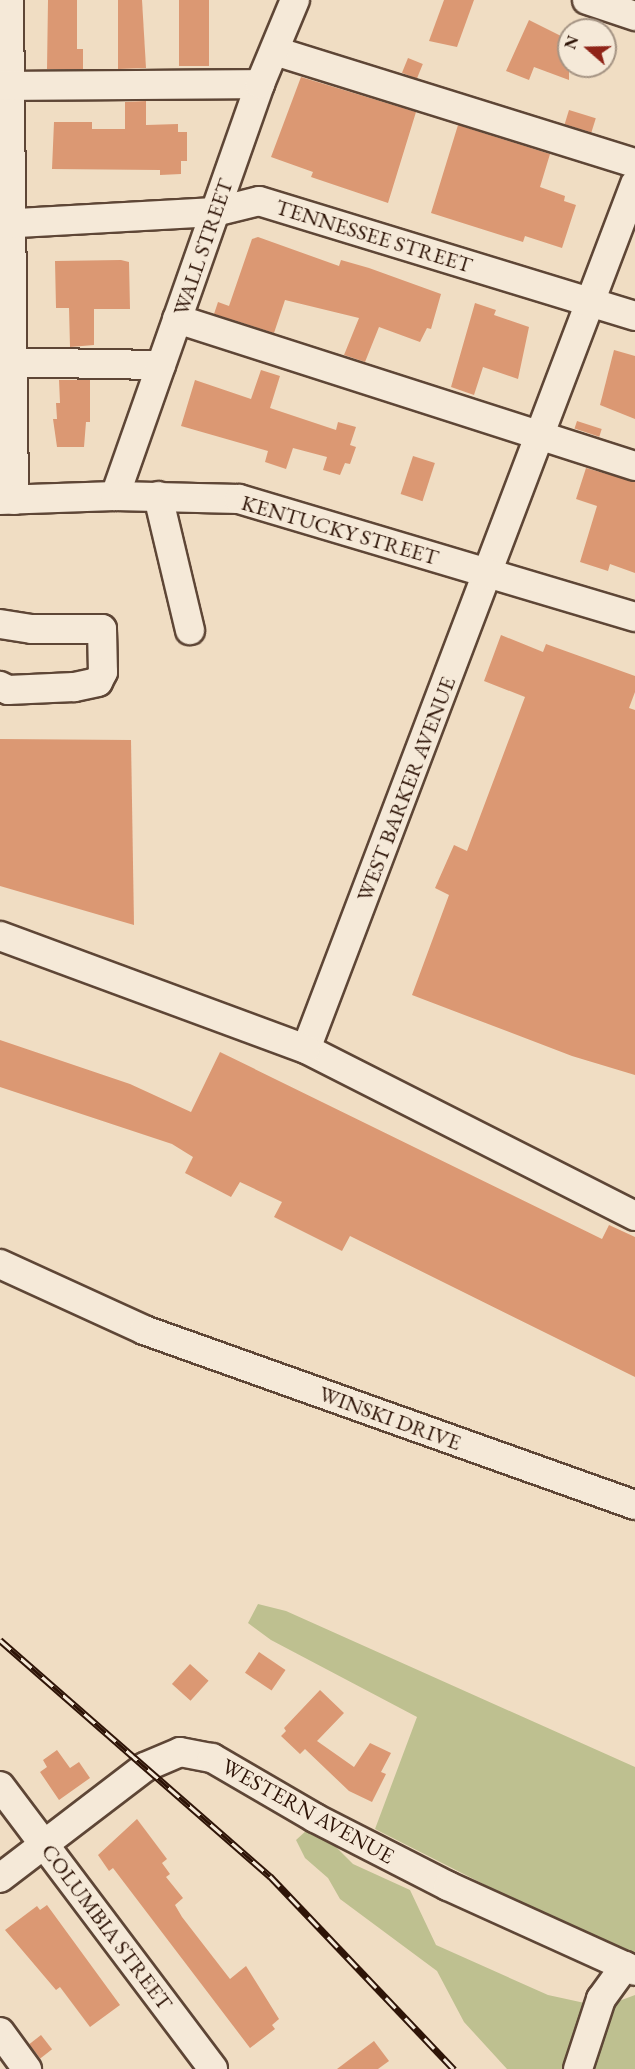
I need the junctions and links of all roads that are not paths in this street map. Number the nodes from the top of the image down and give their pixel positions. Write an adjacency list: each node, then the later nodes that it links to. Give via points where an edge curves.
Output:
1 (9, 0): 7 (street)
2 (295, 0): 5 (street, WALL STREET)
3 (587, 0): 4 (street)
4 (635, 16)
5 (275, 51): 6 (street, WALL STREET); 8 (street)
6 (260, 84): 7 (street); 10 (street, WALL STREET)
7 (4, 86): 11 (street)
8 (635, 163)
9 (635, 184): 12 (street, WEST BARKER AVENUE)
10 (215, 212): 11 (street, TENNESSEE STREET); 12 (street, TENNESSEE STREET, via 259,201); 14 (street, WALL STREET)
11 (4, 224): 15 (street)
12 (591, 302): 13 (street, TENNESSEE STREET); 17 (street, WEST BARKER AVENUE)
13 (635, 316)
14 (177, 319): 16 (street, WALL STREET); 17 (street)
15 (6, 362): 16 (street); 21 (street)
16 (161, 365): 19 (street, WALL STREET)
17 (540, 437): 18 (street); 22 (street, WEST BARKER AVENUE)
18 (635, 466)
19 (115, 496): 20 (street, KENTUCKY STREET); 21 (street, KENTUCKY STREET)
20 (158, 496): 22 (street, KENTUCKY STREET, via 239,499); 25 (street)
21 (7, 500)
22 (489, 572): 23 (street, KENTUCKY STREET); 28 (street, WEST BARKER AVENUE)
23 (635, 617)
24 (0, 624): 26 (street, via 32,629 102,629 103,672 98,682 74,687 8,690)
25 (190, 630)
26 (0, 686)
27 (0, 936): 28 (street)
28 (306, 1049): 29 (street)
29 (635, 1216)
30 (0, 1264): 31 (street, WINSKI DRIVE, via 144,1330)
31 (635, 1505)
32 (0, 1785): 33 (street, COLUMBIA STREET)
33 (45, 1842): 34 (street, WESTERN AVENUE); 35 (street, WESTERN AVENUE, via 145,1767 180,1752 212,1758 315,1818 448,1886); 38 (street, COLUMBIA STREET)
34 (0, 1878)
35 (630, 1969): 39 (street, via 601,1999)
36 (0, 2032): 37 (street)
37 (27, 2069)
38 (213, 2069)
39 (578, 2069)

